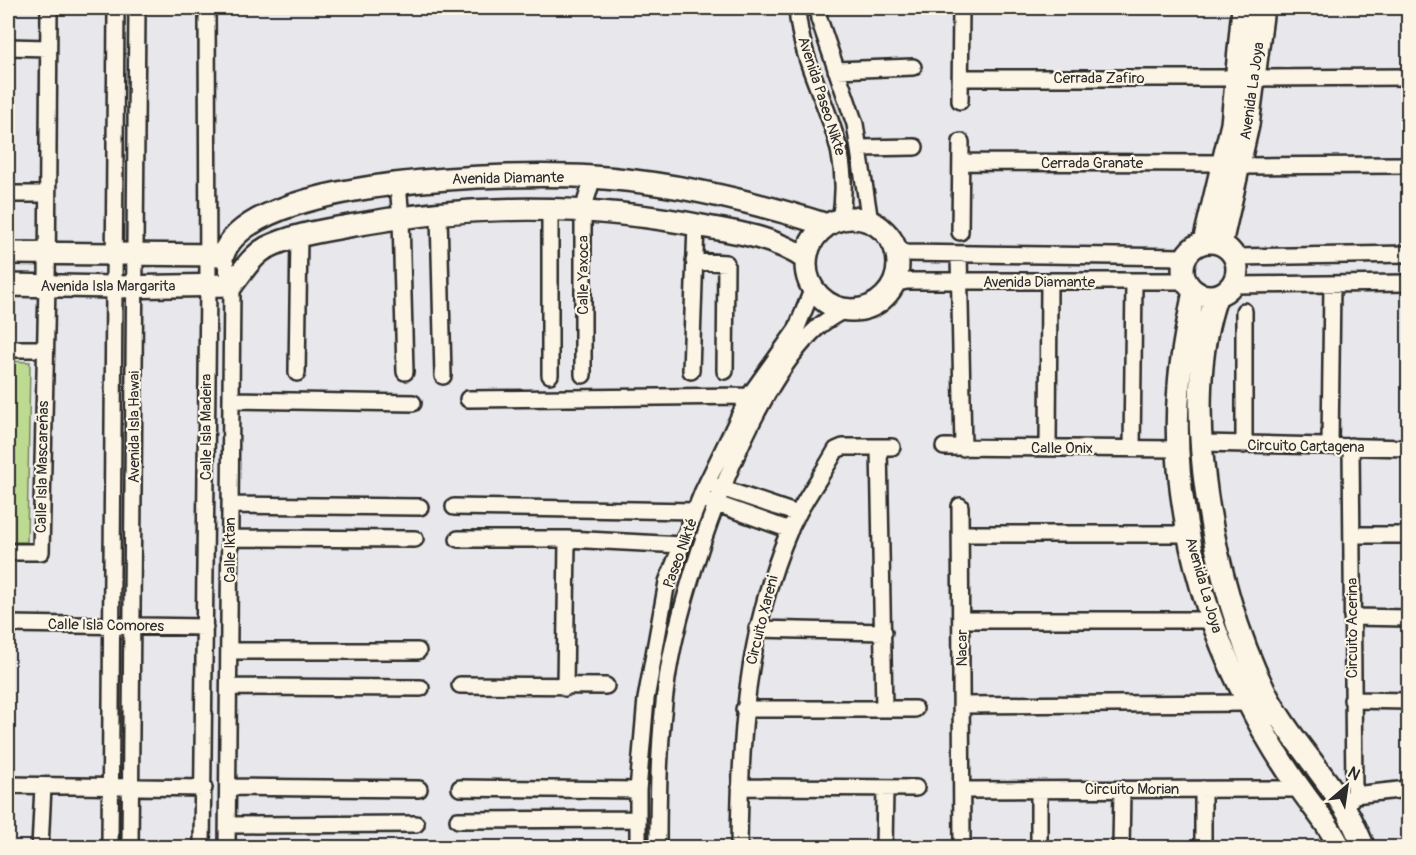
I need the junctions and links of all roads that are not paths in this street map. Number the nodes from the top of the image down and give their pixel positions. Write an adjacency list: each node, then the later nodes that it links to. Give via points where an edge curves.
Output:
1 (49, 8): 11 (street, Calle Isla Mascareñas)
2 (116, 8): 41 (street, Avenida Isla Hawai)
3 (137, 8): 44 (street, Avenida Isla Hawai)
4 (207, 8): 45 (street, Calle Isla Madeira)
5 (796, 8): 32 (street, Avenida Paseo Nikte, via 843,163 845,195)
6 (818, 8): 13 (street, Avenida Paseo Nikte)
7 (961, 8): 15 (street)
8 (1243, 8): 16 (street, Avenida La Joya)
9 (1263, 8): 16 (street, Avenida La Joya)
10 (8, 47): 11 (street)
11 (48, 48): 27 (street, Calle Isla Mascareñas)
12 (913, 68): 13 (street)
13 (836, 70): 20 (street, Avenida Paseo Nikte)
14 (1408, 77): 16 (street, Cerrada Zafiro)
15 (961, 78): 16 (street, Cerrada Zafiro); 17 (street)
16 (1246, 78): 22 (street, Avenida La Joya, via 1232,124)
17 (960, 101)
18 (960, 142): 21 (street)
19 (915, 147): 20 (street)
20 (859, 148): 33 (street, Avenida Paseo Nikte)
21 (961, 162): 22 (street, Cerrada Granate); 35 (street)
22 (1232, 165): 23 (street, Cerrada Granate); 38 (street, Avenida La Joya)
23 (1408, 165)
24 (593, 177): 25 (street, Avenida Diamante, via 493,176); 29 (street, Calle Yaxoca); 32 (street, Avenida Diamante, via 711,194)
25 (398, 185): 31 (street); 45 (street, Avenida Diamante, via 292,204 255,219)
26 (8, 194): 27 (street)
27 (47, 194): 40 (street, Calle Isla Mascareñas)
28 (550, 209): 29 (street, Avenida Diamante); 30 (street, Avenida Diamante); 72 (street)
29 (583, 210): 34 (street, Avenida Diamante); 73 (street, Calle Yaxoca)
30 (439, 214): 31 (street, Avenida Diamante); 74 (street)
31 (401, 218): 36 (street, Avenida Diamante); 70 (street)
32 (834, 222): 33 (street, via 855,218); 47 (street, via 817,234)
33 (870, 222): 37 (street, via 889,237)
34 (696, 224): 47 (street, Avenida Diamante, via 769,240); 48 (street)
35 (960, 232)
36 (299, 236): 57 (street, Avenida Diamante, via 264,249); 71 (street)
37 (895, 248): 42 (street, Avenida Diamante, via 906,253); 53 (street, via 897,272)
38 (1220, 248): 43 (street); 46 (street, via 1190,250); 63 (street, via 1237,266)
39 (8, 254): 40 (street, Avenida Isla Margarita)
40 (46, 254): 41 (street, Avenida Isla Margarita); 56 (street, Calle Isla Mascareñas)
41 (114, 254): 44 (street, Avenida Isla Margarita); 61 (street, Avenida Isla Hawai)
42 (959, 254): 46 (street, Avenida Diamante); 49 (street)
43 (1408, 254)
44 (136, 255): 45 (street, Avenida Isla Margarita); 58 (street, Avenida Isla Hawai)
45 (214, 255): 57 (street, Calle Iktan); 59 (street, Calle Isla Madeira)
46 (1185, 257): 60 (street, via 1182,273)
47 (806, 259): 62 (street)
48 (694, 261): 68 (street); 69 (street, via 726,263)
49 (960, 282): 51 (street, Avenida Diamante); 53 (street, Avenida Diamante); 84 (street)
50 (1134, 282): 51 (street, Avenida Diamante); 60 (street, Avenida Diamante); 86 (street)
51 (1049, 283): 85 (street)
52 (1408, 283): 54 (street)
53 (893, 284): 64 (street, via 873,304)
54 (1332, 284): 63 (street); 81 (street)
55 (8, 285): 56 (street, Avenida Isla Margarita)
56 (47, 285): 61 (street, Avenida Isla Margarita); 67 (street, Calle Isla Mascareñas)
57 (232, 285): 59 (street); 77 (street, Calle Iktan)
58 (135, 286): 59 (street, Avenida Isla Margarita); 61 (street, Avenida Isla Margarita); 115 (street, Avenida Isla Hawai)
59 (208, 286): 116 (street, Calle Isla Madeira)
60 (1190, 286): 63 (street, via 1209,297); 88 (street, Avenida La Joya, via 1179,387)
61 (114, 287): 114 (street, Avenida Isla Hawai)
62 (813, 288): 64 (street, via 821,298); 75 (street, Paseo Nikté, via 796,330)
63 (1225, 290): 79 (street, Avenida La Joya, via 1203,350)
64 (845, 309): 90 (street, Paseo Nikté, via 819,326 780,373 759,408)
65 (1244, 311): 80 (street)
66 (8, 349): 67 (street)
67 (45, 349): 108 (street, Calle Isla Mascareñas, via 40,552)
68 (691, 371)
69 (724, 371)
70 (405, 372)
71 (297, 373)
72 (550, 375)
73 (583, 375)
74 (443, 376)
75 (749, 396): 76 (street); 89 (street, Paseo Nikté)
76 (468, 399)
77 (231, 400): 78 (street); 92 (street, Calle Iktan)
78 (413, 403)
79 (1203, 443): 80 (street, Circuito Cartagena); 133 (street, Avenida La Joya, via 1204,481 1213,532 1235,620 1264,692)
80 (1244, 445): 81 (street, Circuito Cartagena)
81 (1329, 445): 82 (street, Circuito Cartagena)
82 (1351, 446): 87 (street, Circuito Cartagena); 101 (street, Circuito Acerina)
83 (944, 447): 84 (street, Calle Onix)
84 (963, 447): 85 (street, Calle Onix)
85 (1048, 448): 86 (street, Calle Onix)
86 (1132, 448): 88 (street, Calle Onix)
87 (1408, 448)
88 (1180, 449): 100 (street, Avenida La Joya)
89 (707, 483): 90 (street); 93 (street, Paseo Nikté)
90 (723, 489): 91 (street, Paseo Nikté); 97 (street)
91 (718, 504): 93 (street); 98 (street); 164 (street, Paseo Nikté, via 685,601 668,678 658,772)
92 (230, 505): 95 (street); 103 (street, Calle Iktan)
93 (698, 505): 96 (street); 107 (street, Paseo Nikté)
94 (960, 506): 99 (street, Nacar)
95 (420, 507)
96 (454, 507)
97 (798, 514): 98 (street, Circuito Xareni); 118 (street, Circuito Xareni, via 836,450 885,447)
98 (790, 530): 117 (street, Circuito Xareni, via 768,584)
99 (961, 534): 100 (street); 111 (street, Nacar)
100 (1189, 534): 112 (street, Avenida La Joya)
101 (1353, 535): 102 (street); 109 (street, Circuito Acerina)
102 (1408, 535)
103 (230, 538): 104 (street); 119 (street, Calle Iktan)
104 (415, 539)
105 (458, 539): 106 (street)
106 (567, 539): 107 (street); 125 (street)
107 (682, 545): 151 (street, Paseo Nikté, via 667,582 654,645)
108 (8, 552)
109 (1352, 617): 110 (street); 126 (street, Circuito Acerina)
110 (1408, 618)
111 (962, 620): 112 (street); 129 (street, Nacar)
112 (1213, 621): 128 (street, Avenida La Joya)
113 (8, 624): 114 (street, Calle Isla Comores)
114 (111, 626): 115 (street, Calle Isla Comores); 137 (street, Avenida Isla Hawai)
115 (132, 626): 116 (street, Calle Isla Comores); 138 (street, Avenida Isla Hawai)
116 (205, 627): 140 (street, Calle Isla Madeira)
117 (757, 629): 118 (street); 130 (street, Circuito Xareni)
118 (884, 632): 131 (street, Circuito Xareni)
119 (231, 651): 120 (street); 123 (street, Calle Iktan)
120 (418, 651)
121 (460, 685): 125 (street)
122 (606, 686): 125 (street)
123 (229, 687): 124 (street); 139 (street, Calle Iktan)
124 (421, 688)
125 (566, 688)
126 (1352, 700): 127 (street); 153 (street, Circuito Acerina)
127 (1408, 701)
128 (1248, 703): 129 (street); 134 (street, Avenida La Joya)
129 (961, 705): 152 (street, Nacar)
130 (744, 709): 131 (street); 142 (street, Circuito Xareni)
131 (884, 709): 132 (street)
132 (915, 709)
133 (1290, 730): 134 (street); 153 (street, Avenida La Joya)
134 (1269, 737): 149 (street, Avenida La Joya)
135 (8, 785): 136 (street)
136 (43, 786): 137 (street); 158 (street)
137 (110, 787): 138 (street); 159 (street, Avenida Isla Hawai)
138 (131, 787): 140 (street); 160 (street, Avenida Isla Hawai)
139 (228, 787): 145 (street); 157 (street, Calle Iktan)
140 (204, 788): 161 (street, Calle Isla Madeira)
141 (460, 788): 151 (street)
142 (740, 788): 143 (street); 165 (street, Circuito Xareni)
143 (885, 788): 144 (street); 166 (street)
144 (916, 788)
145 (419, 789)
146 (1039, 789): 147 (street, Circuito Morian); 152 (street, Circuito Morian); 168 (street)
147 (1122, 789): 148 (street, Circuito Morian); 169 (street)
148 (1203, 789): 149 (street, Circuito Morian); 170 (street)
149 (1300, 789): 171 (street, Avenida La Joya)
150 (1408, 789): 153 (street)
151 (638, 790): 154 (street, Paseo Nikté)
152 (963, 790): 167 (street, Nacar)
153 (1349, 801): 172 (street, Avenida La Joya)
154 (638, 819): 155 (street); 163 (street, Paseo Nikté)
155 (458, 820)
156 (416, 824): 157 (street)
157 (228, 825): 162 (street, Calle Iktan)
158 (40, 848)
159 (110, 848)
160 (130, 848)
161 (202, 848)
162 (227, 848)
163 (638, 848)
164 (658, 848)
165 (739, 848)
166 (884, 848)
167 (962, 848)
168 (1039, 848)
169 (1121, 848)
170 (1203, 848)
171 (1340, 848)
172 (1364, 848)

